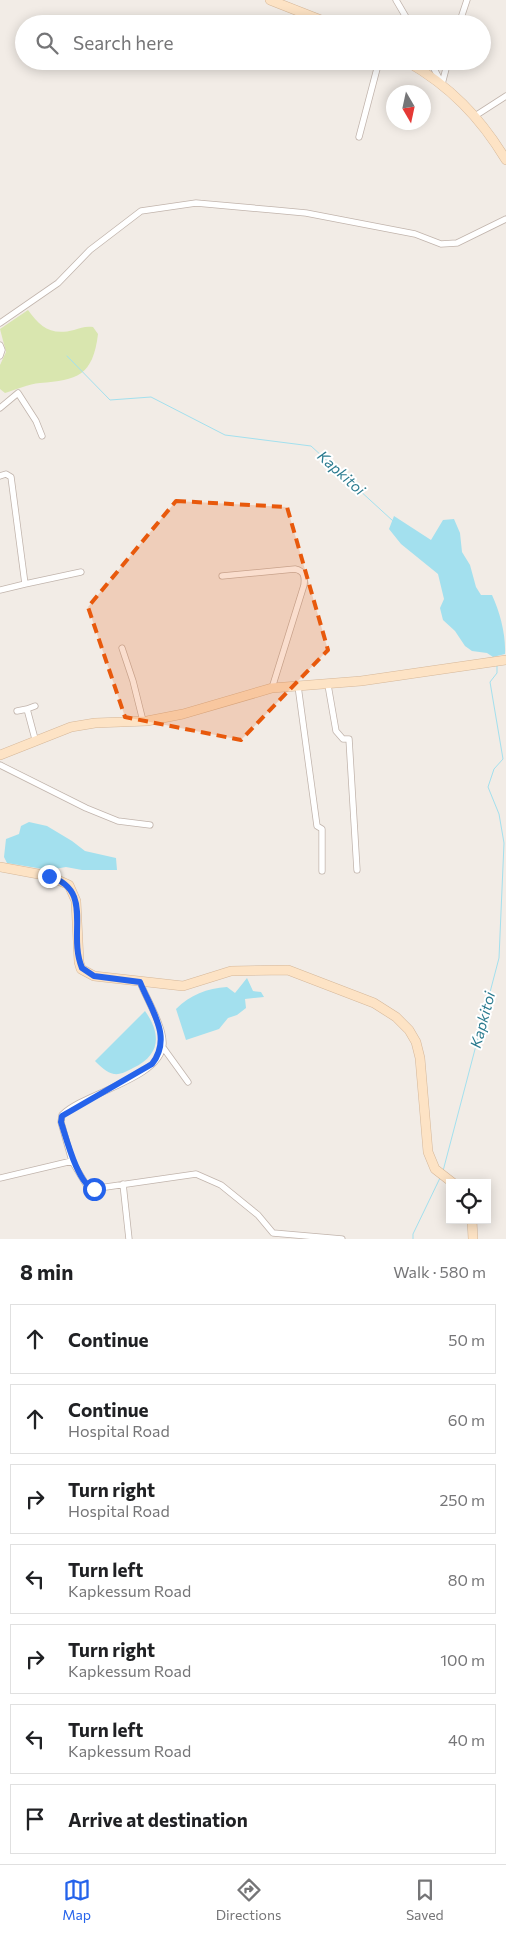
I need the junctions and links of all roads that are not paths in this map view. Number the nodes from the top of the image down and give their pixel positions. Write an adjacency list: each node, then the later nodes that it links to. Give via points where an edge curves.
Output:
1 (270, 0): 4 (street)
2 (396, 0): 5 (street)
3 (467, 0): 6 (street)
4 (308, 15)
5 (405, 15)
6 (463, 15)
7 (377, 70): 14 (street)
8 (420, 70): 11 (street)
9 (435, 70): 11 (street)
10 (446, 70): 11 (street)
11 (442, 84): 13 (street)
12 (506, 96): 13 (street)
13 (475, 116): 15 (street)
14 (359, 137)
15 (506, 160)
16 (506, 219): 17 (street, via 448,245 415,234 306,213 196,203 141,212 90,250 58,283)
17 (0, 323)
18 (0, 345): 19 (street)
19 (0, 356)
20 (0, 408): 21 (street, via 18,394)
21 (42, 436)
22 (0, 476): 25 (street, via 6,474 11,477)
23 (81, 572): 25 (street)
24 (222, 576): 31 (street, via 295,569 304,575 304,585)
25 (25, 584): 26 (street)
26 (0, 590)
27 (122, 648): 35 (street)
28 (506, 660): 29 (street)
29 (328, 685): 30 (street); 41 (street, via 336,731 343,739 349,739)
30 (298, 686): 31 (street); 42 (street, via 317,826 322,829)
31 (272, 688): 35 (street, via 198,711)
32 (35, 706): 33 (street)
33 (27, 709): 34 (street); 36 (street)
34 (16, 711)
35 (143, 721): 36 (street, via 87,724)
36 (35, 739): 37 (street)
37 (0, 755)
38 (0, 765): 39 (street, via 118,821)
39 (150, 825)
40 (0, 867): 43 (street, via 49,876 69,885 76,901 76,934 82,968 100,977)
41 (357, 870)
42 (322, 871)
43 (140, 982): 44 (street, via 161,1033); 48 (street, via 183,986 231,972 288,970 374,1003 403,1024 416,1042 428,1152 435,1169)
44 (162, 1046): 45 (street); 46 (street, via 158,1057 145,1069 62,1116)
45 (188, 1082)
46 (72, 1161): 47 (street); 49 (street, via 90,1188)
47 (0, 1178)
48 (448, 1179)
49 (123, 1184): 51 (street); 52 (street, via 196,1174 222,1185 258,1214 273,1234)
50 (472, 1224): 53 (street)
51 (129, 1239)
52 (342, 1239)
53 (473, 1239)

